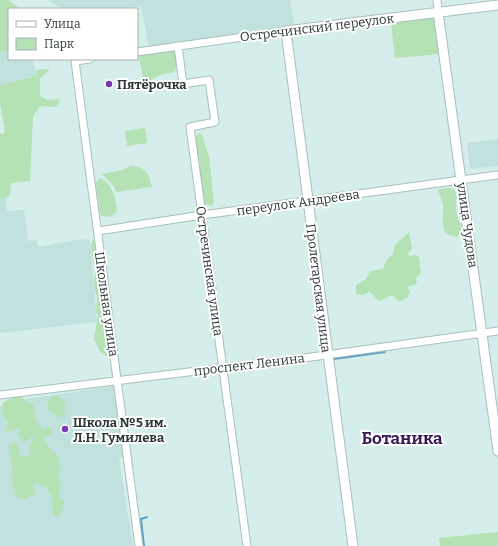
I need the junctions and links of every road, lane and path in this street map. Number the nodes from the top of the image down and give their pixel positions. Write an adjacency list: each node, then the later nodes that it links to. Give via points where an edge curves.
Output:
1 (437, 0): 3 (street, улица Чудова)
2 (498, 5): 3 (street, Остречинский переулок)
3 (438, 12): 4 (street, Остречинский переулок); 9 (street, улица Чудова)
4 (286, 31): 5 (street, Остречинский переулок); 10 (street, Пролетарская улица)
5 (178, 46): 6 (street, Остречинский переулок); 11 (street, Остречинская улица, via 183,84 209,80 215,122 190,127)
6 (138, 52)
7 (82, 60): 12 (street, Школьная улица, via 75,61)
8 (498, 175): 9 (street, переулок Андреева)
9 (461, 180): 10 (street, переулок Андреева); 14 (street, улица Чудова)
10 (308, 200): 11 (street, переулок Андреева); 15 (street, Пролетарская улица)
11 (202, 214): 12 (street, переулок Андреева); 16 (street, Остречинская улица)
12 (98, 231): 17 (street, Школьная улица)
13 (498, 331): 14 (street, проспект Ленина)
14 (482, 333): 15 (street, проспект Ленина); 19 (street, улица Чудова)
15 (328, 354): 16 (street, проспект Ленина); 22 (street, Пролетарская улица)
16 (223, 367): 17 (street, проспект Ленина); 21 (street, Остречинская улица)
17 (118, 381): 18 (street, проспект Ленина); 20 (street, Школьная улица)
18 (0, 395)
19 (498, 451)
20 (139, 546)
21 (247, 546)
22 (353, 546)

